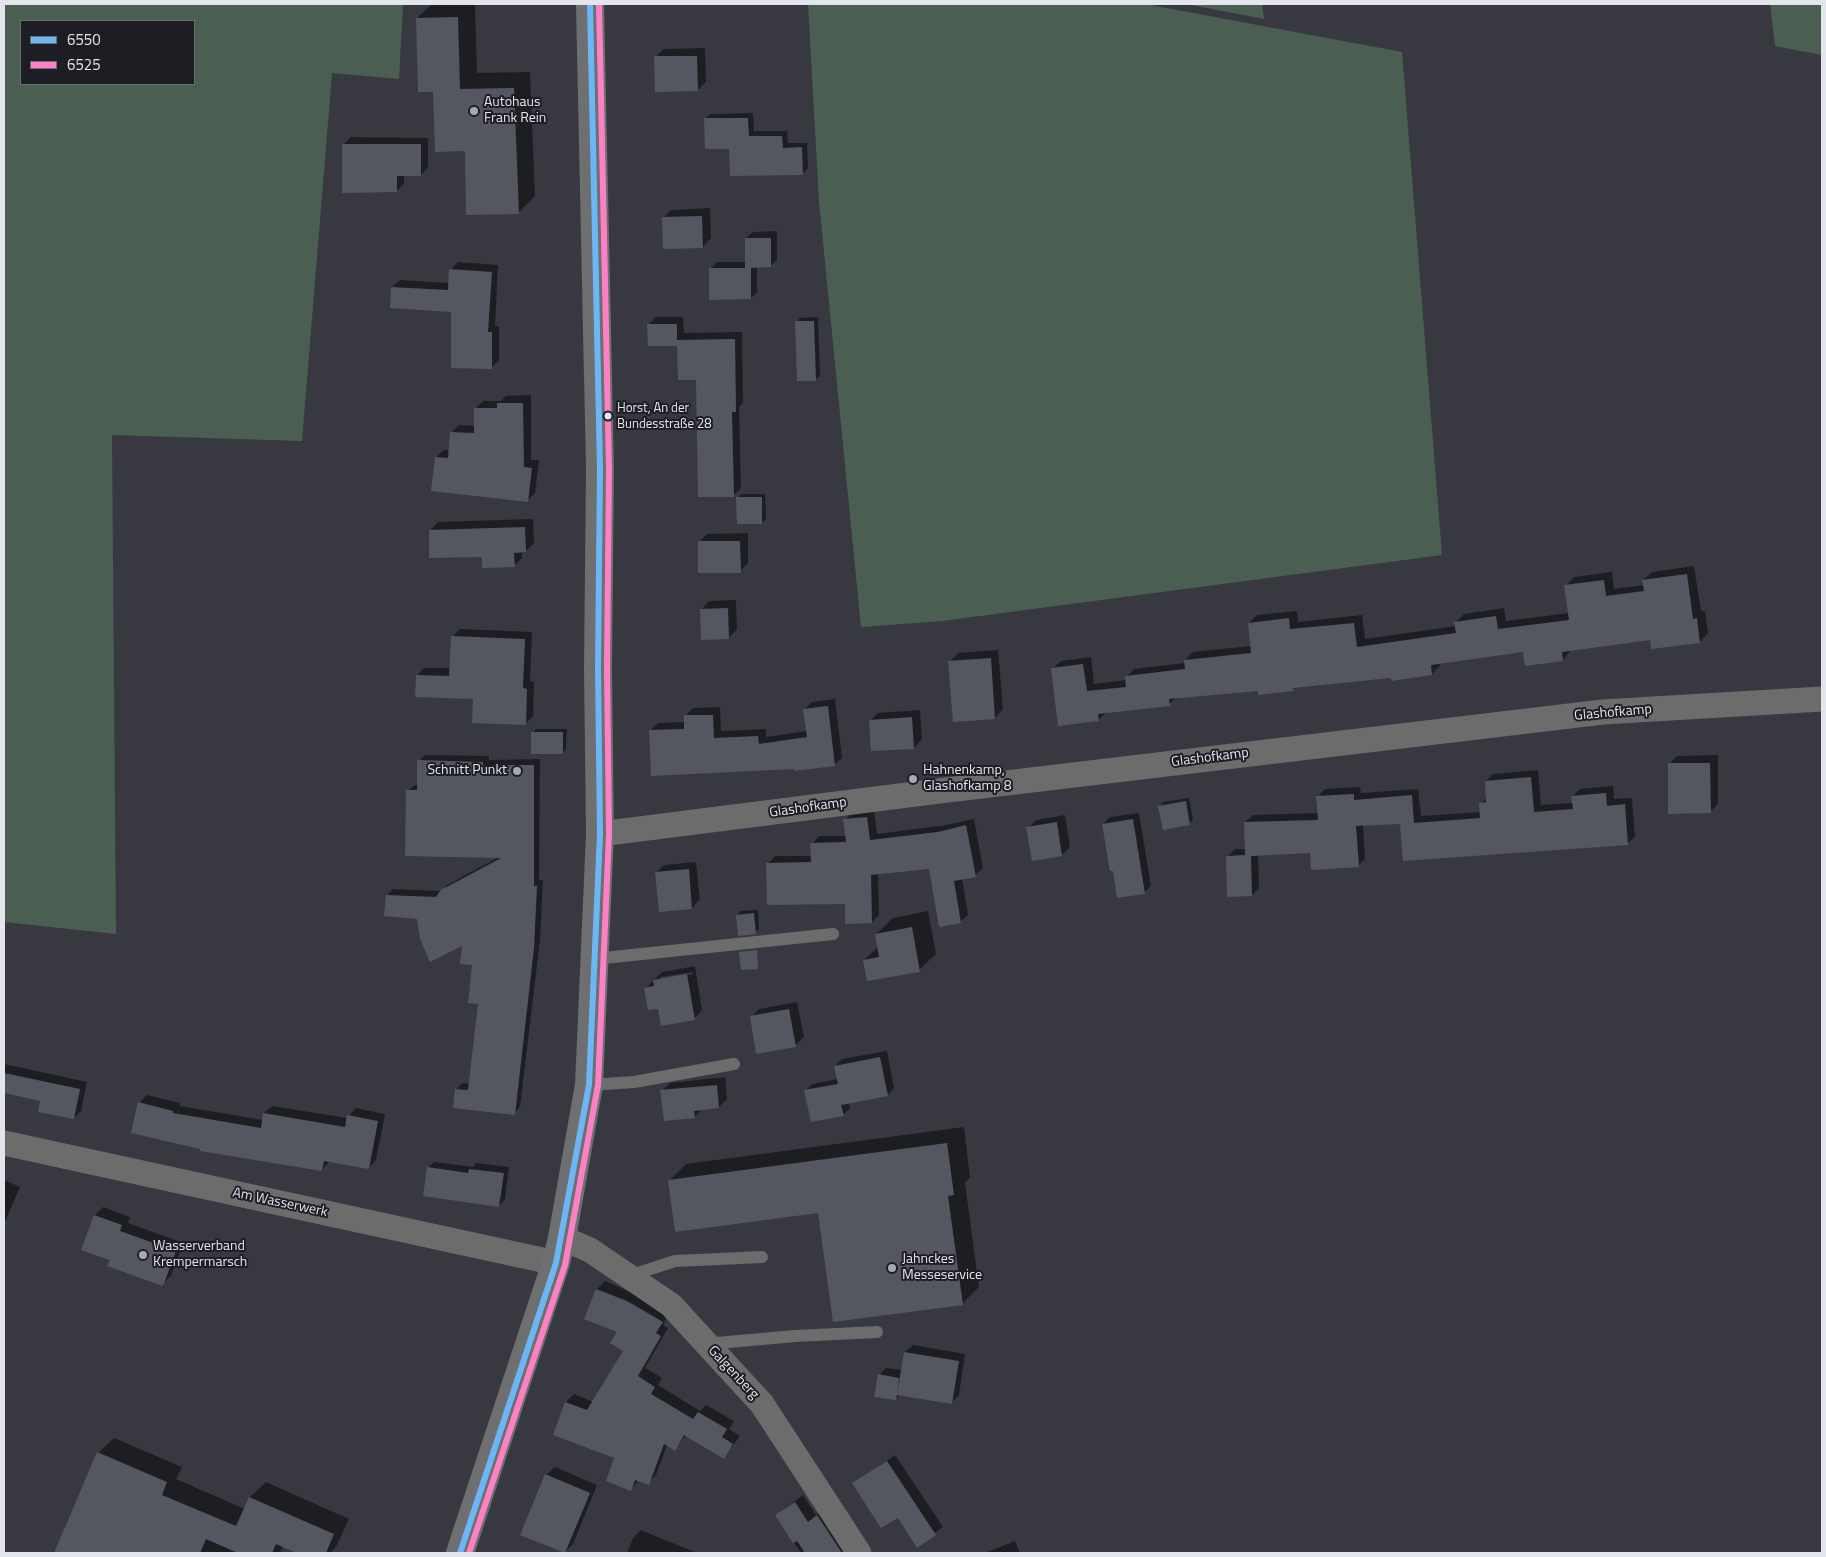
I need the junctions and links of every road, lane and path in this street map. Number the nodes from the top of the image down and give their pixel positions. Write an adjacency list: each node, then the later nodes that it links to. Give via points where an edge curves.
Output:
1 (590, 4): 3 (main road, via 600,469)
2 (1822, 698): 3 (street, Glashofkamp, via 1603,712)
3 (600, 834): 5 (main road)
4 (833, 934): 5 (lane)
5 (594, 959): 7 (main road)
6 (734, 1064): 7 (lane, via 634,1082)
7 (590, 1085): 9 (main road)
8 (4, 1143): 9 (street, Am Wasserwerk)
9 (559, 1250): 11 (street, Galgenberg, via 590,1250); 14 (main road)
10 (762, 1257): 11 (lane, via 674,1262)
11 (629, 1276): 13 (street, Galgenberg, via 671,1305)
12 (877, 1332): 13 (lane)
13 (706, 1344): 15 (street, Galgenberg, via 762,1404)
14 (460, 1553)
15 (859, 1553)

